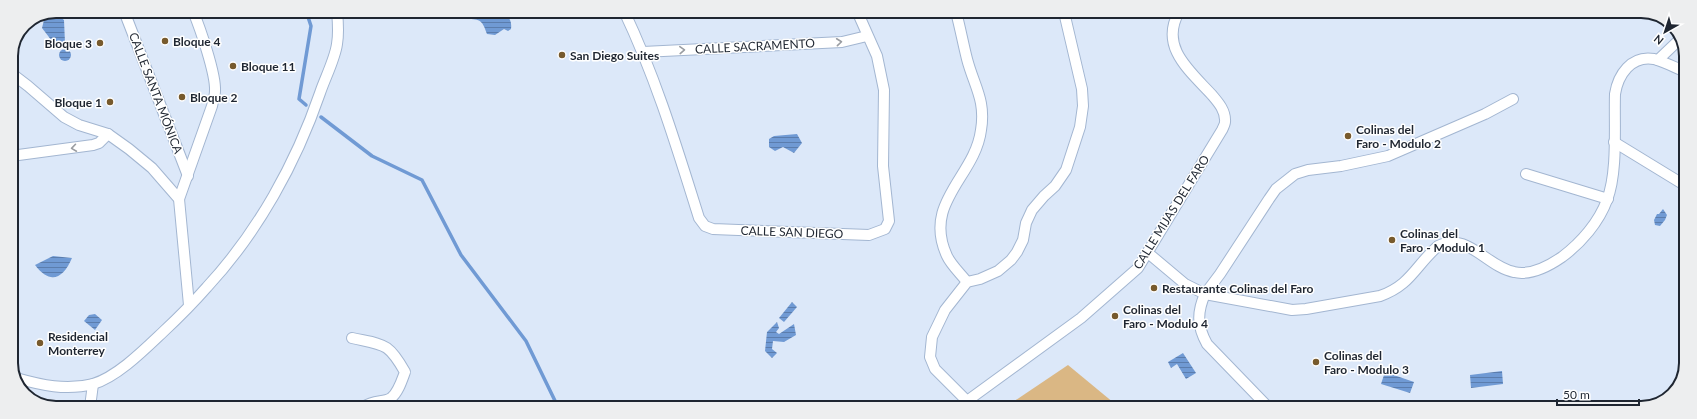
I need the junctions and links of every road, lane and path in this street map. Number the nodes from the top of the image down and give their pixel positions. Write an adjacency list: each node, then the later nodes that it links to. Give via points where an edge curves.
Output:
1 (127, 18): 20 (street, CALLE SANTA MÓNICA)
2 (196, 18): 20 (street, CALLE SANTA MÓNICA, via 215,91)
3 (337, 18): 27 (street, via 337,45 310,121 293,158 250,233)
4 (627, 18): 11 (street, CALLE SAN DIEGO)
5 (860, 18): 9 (street, CALLE SAN DIEGO)
6 (957, 18): 25 (street, via 967,60 983,106 982,129 969,163 949,195 942,212 940,234 947,257)
7 (1065, 18): 25 (street, via 1084,106 1074,150 1066,170 1055,186 1032,210 1026,223 1023,240 1011,260 998,271)
8 (1175, 18): 24 (street, CALLE MIJAS DEL FARO, via 1172,35 1180,59 1219,103 1224,112 1225,122)
9 (867, 36): 11 (street, CALLE SACRAMENTO, one-way to 9, via 842,42); 11 (street, CALLE SAN DIEGO, via 877,56 884,90 883,166 889,221 884,229 869,235 714,229 705,226 699,218)
10 (1676, 42): 12 (street)
11 (643, 52)
12 (1658, 60): 13 (street); 17 (street, via 1637,61 1619,78 1615,94)
13 (1679, 69)
14 (18, 78): 16 (street, via 64,117 79,125)
15 (1513, 99): 26 (street, via 1485,114 1388,156 1295,174 1269,199)
16 (108, 134): 18 (street, one-way to 18, via 93,145); 22 (street, via 152,168)
17 (1614, 142): 21 (street); 23 (street, via 1613,172)
18 (18, 155)
19 (1526, 174): 23 (street)
20 (188, 176): 22 (street, CALLE SANTA MÓNICA)
21 (1679, 182)
22 (179, 199): 27 (street)
23 (1608, 199): 26 (street, via 1599,218 1573,249 1545,268 1515,272 1463,243 1454,241 1438,246 1402,286 1380,296 1292,310)
24 (1148, 253): 26 (street, via 1185,284); 34 (street, CALLE MIJAS DEL FARO, via 1138,268 1081,318)
25 (967, 282): 33 (street, via 937,324 932,337 930,357 935,369)
26 (1205, 294): 35 (street, via 1200,306 1200,319 1201,332 1207,344)
27 (189, 306): 30 (street, via 125,365)
28 (352, 338): 32 (street, via 385,345 397,357 405,372 391,398)
29 (22, 380): 30 (street, via 61,388)
30 (93, 384): 31 (street)
31 (91, 401)
32 (375, 401)
33 (964, 401)
34 (971, 401)
35 (1262, 401)

